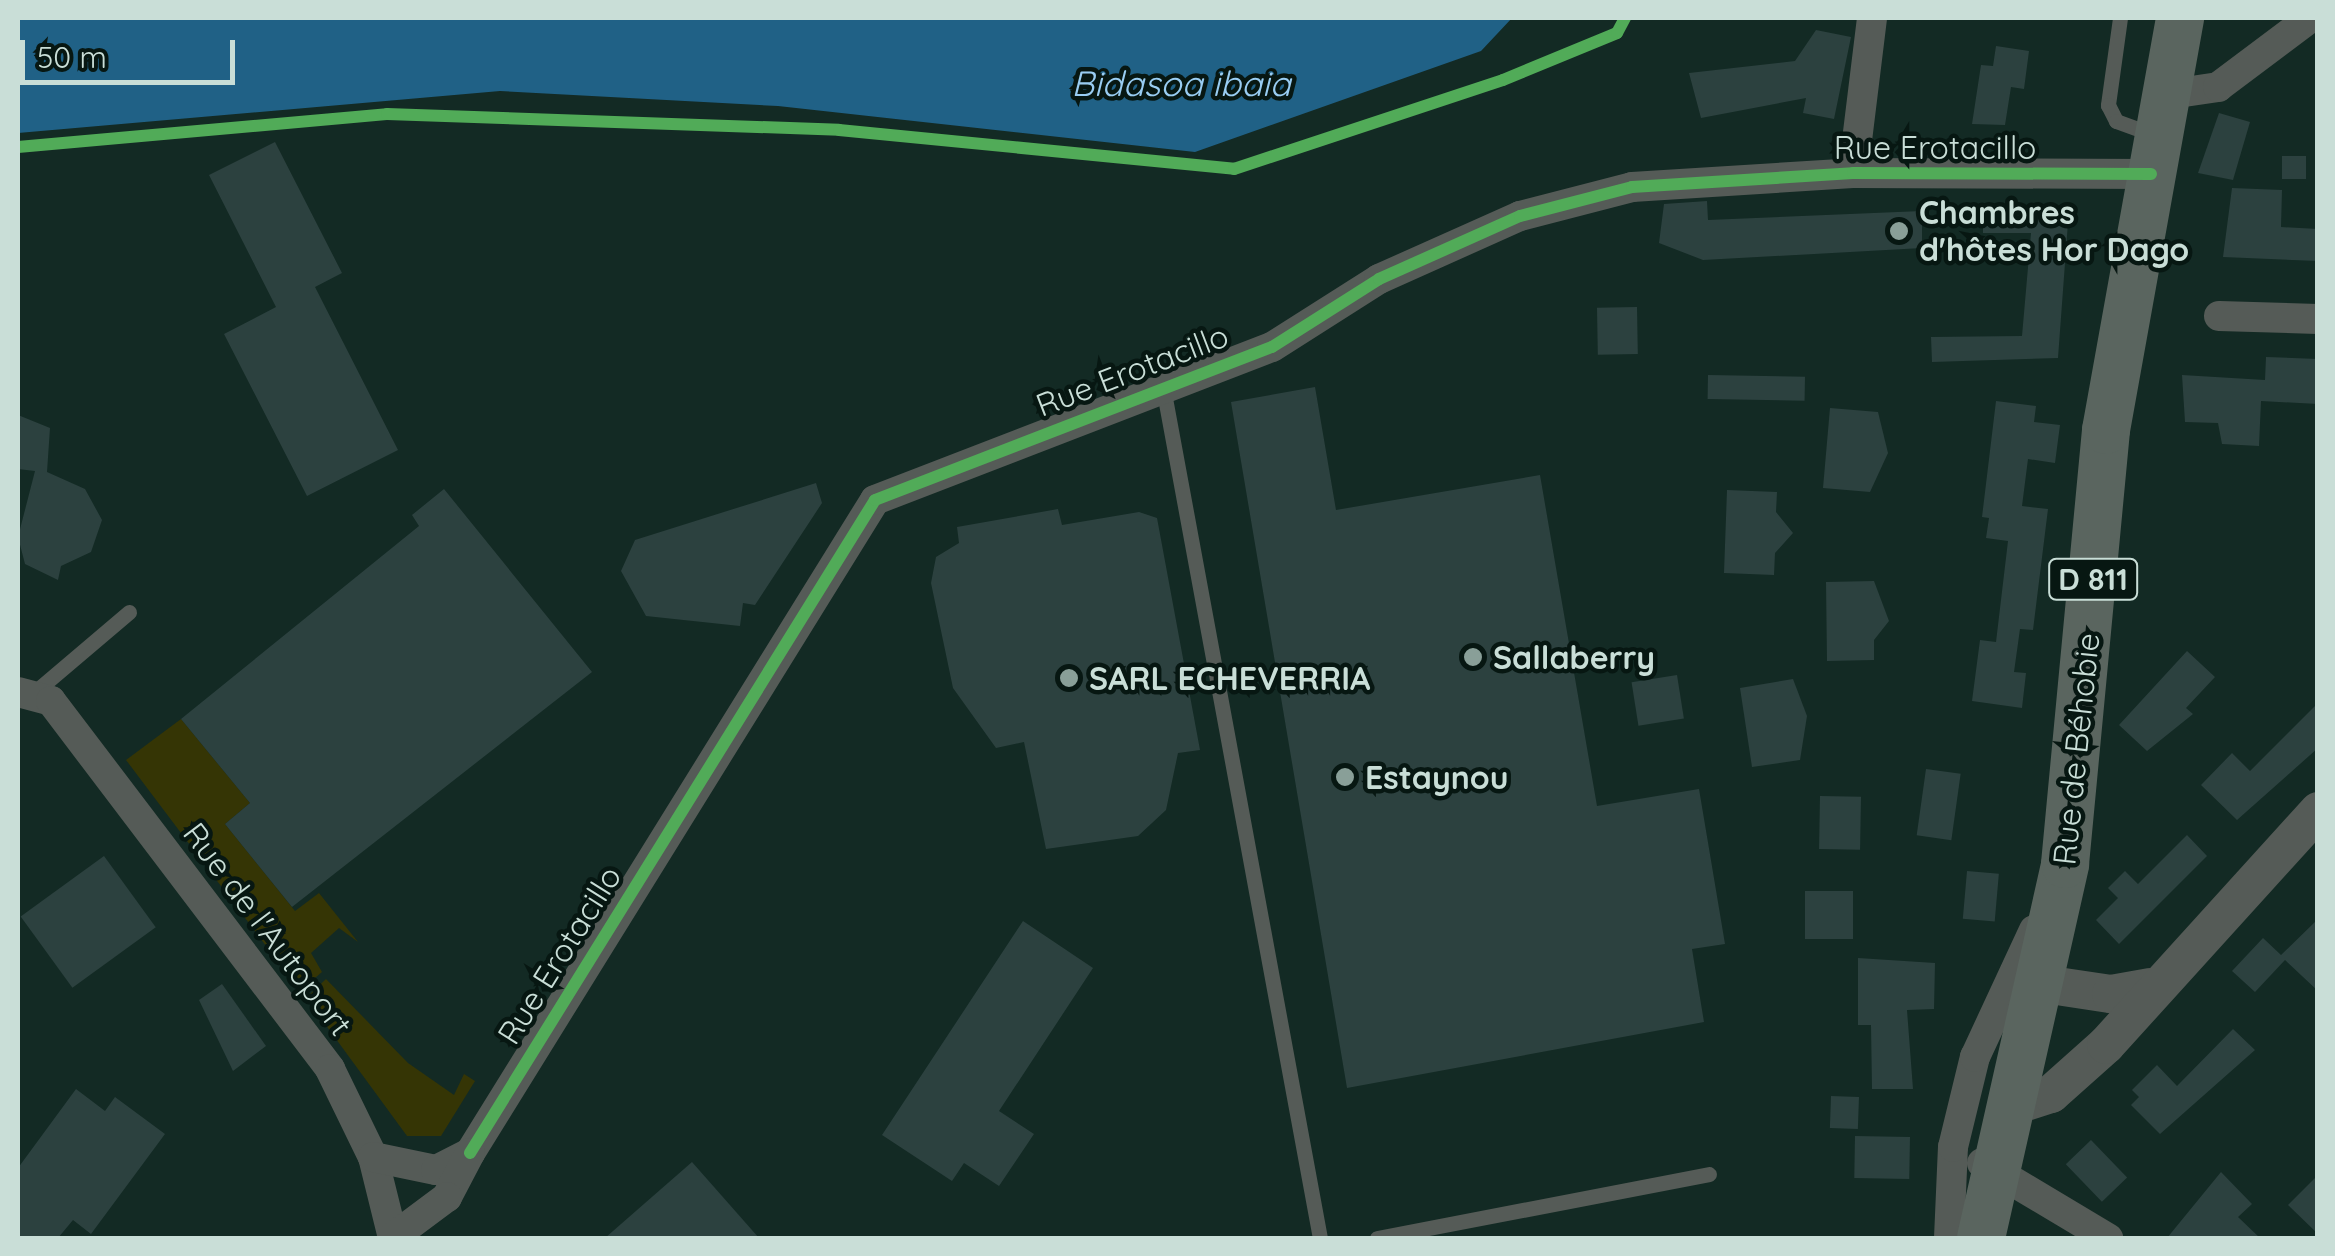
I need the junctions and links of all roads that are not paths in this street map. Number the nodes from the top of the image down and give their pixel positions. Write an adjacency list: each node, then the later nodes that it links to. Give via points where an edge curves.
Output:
1 (1872, 18): 6 (street)
2 (2120, 18): 5 (lane, via 2108,105 2116,121)
3 (2180, 18): 5 (main road, Rue de Béhobie / D 811)
4 (2310, 18): 5 (street, Rue Erotacillo)
5 (2157, 135): 6 (street, Rue Erotacillo); 13 (main road, Rue de Béhobie / D 811, via 2106,430)
6 (1853, 173): 9 (street, Rue Erotacillo, via 1659,183 1520,216 1379,279 1272,347)
7 (2219, 316): 8 (street)
8 (2318, 319)
9 (1163, 385): 20 (street, Rue Erotacillo, via 875,500); 25 (lane)
10 (129, 612): 11 (lane)
11 (27, 691): 21 (street, Rue de l'Autoport, via 330,1069)
12 (2318, 811): 14 (street)
13 (2065, 864): 15 (street); 15 (main road, Rue de Béhobie / D 811, via 2051,927)
14 (2150, 987): 15 (street); 16 (street)
15 (2050, 992): 16 (street); 17 (street); 18 (main road, Rue de Béhobie / D 811)
16 (2106, 1045): 18 (street, via 2052,1094)
17 (1975, 1056): 18 (street); 19 (street)
18 (2010, 1107): 22 (main road, Rue de Béhobie / D 811)
19 (1953, 1147): 22 (street); 27 (street)
20 (470, 1153): 21 (street, via 436,1170); 24 (street, Rue Erotacillo, via 446,1197)
21 (373, 1157): 24 (street, Rue de l'Autoport)
22 (1996, 1172): 28 (main road, Rue de Béhobie / D 811); 29 (street)
23 (1708, 1174): 26 (lane)
24 (393, 1238)
25 (1320, 1238)
26 (1377, 1238)
27 (1949, 1238)
28 (1981, 1238)
29 (2108, 1238)

